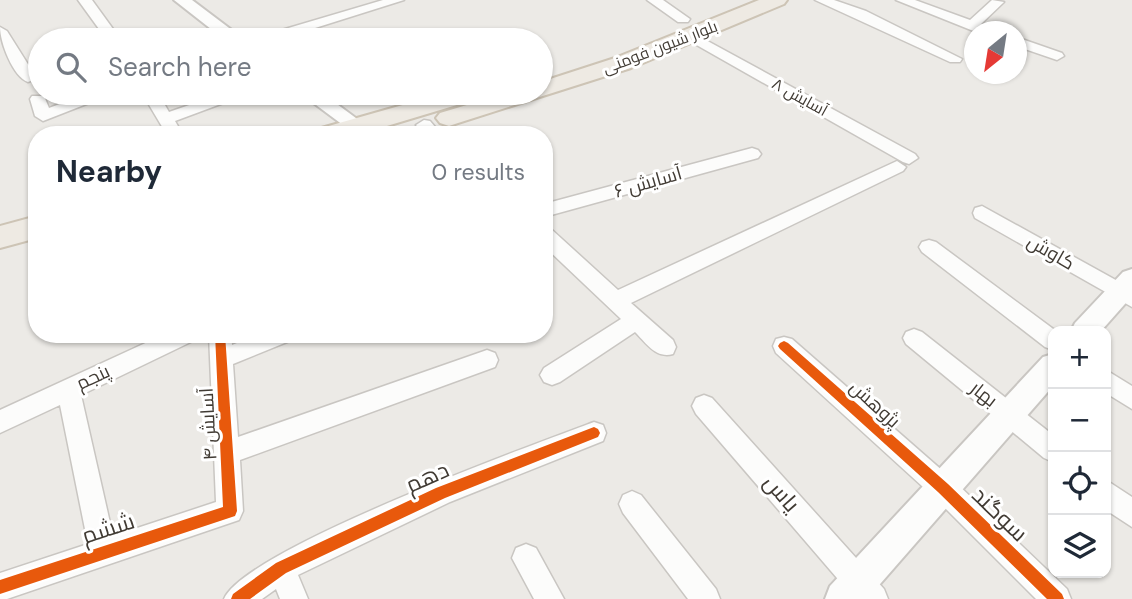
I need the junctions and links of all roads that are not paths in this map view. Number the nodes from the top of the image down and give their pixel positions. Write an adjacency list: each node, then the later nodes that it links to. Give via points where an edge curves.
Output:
1 (85, 0): 13 (street)
2 (182, 0): 14 (street)
3 (397, 0): 15 (street)
4 (654, 0): 12 (street, آسایش ۸)
5 (732, 0): 12 (main road, بلوار شیون فومنی)
6 (778, 0): 12 (main road, بلوار شیون فومنی)
7 (822, 0): 21 (street, via 862,14)
8 (903, 0): 11 (street)
9 (997, 2): 10 (street)
10 (976, 21)
11 (964, 22)
12 (687, 27): 22 (main road, بلوار شیون فومنی); 24 (main road, بلوار شیون فومنی, via 623,63); 47 (street, آسایش ۸, via 903,163)
13 (105, 28)
14 (220, 28)
15 (303, 28)
16 (0, 31): 18 (street)
17 (1027, 45): 19 (street)
18 (15, 53): 20 (street); 23 (street)
19 (1057, 56)
20 (0, 58)
21 (955, 60)
22 (553, 69)
23 (28, 77)
24 (553, 86)
25 (40, 105): 26 (street, via 43,116)
26 (71, 105)
27 (157, 105): 32 (street)
28 (204, 105): 32 (street)
29 (327, 105): 34 (street)
30 (431, 105): 35 (main road)
31 (497, 105): 36 (main road, بلوار شیون فومنی)
32 (166, 119): 33 (street)
33 (170, 126)
34 (357, 126)
35 (361, 126)
36 (440, 126)
37 (752, 153): 38 (street, آسایش ۶)
38 (553, 208)
39 (28, 210): 41 (main road)
40 (982, 213): 46 (street, کاوش)
41 (0, 217)
42 (28, 229): 43 (main road)
43 (0, 237)
44 (553, 242): 47 (street)
45 (929, 247): 50 (street)
46 (1128, 290): 49 (street)
47 (617, 300): 48 (street)
48 (636, 320): 54 (street); 58 (street)
49 (1090, 326)
50 (1048, 337)
51 (914, 338): 63 (street, بهار)
52 (168, 343): 60 (street, پنجم)
53 (221, 346): 67 (street, آسایش ۴)
54 (665, 346)
55 (785, 346): 68 (street, پژوهش)
56 (487, 360): 67 (street)
57 (1048, 372): 63 (street)
58 (552, 375)
59 (1111, 384): 61 (street)
60 (68, 389): 64 (street, پنجم); 73 (street)
61 (1132, 399)
62 (704, 406): 77 (street, یاس)
63 (1010, 414): 66 (street, بهار); 68 (street)
64 (0, 422)
65 (594, 433): 75 (street, دهم, via 441,493)
66 (1048, 446)
67 (227, 453): 71 (street, آسایش ۴)
68 (943, 488): 77 (street); 82 (street, سوگند)
69 (1111, 497): 72 (street)
70 (632, 504): 81 (street)
71 (230, 511): 73 (street, ششم)
72 (1132, 514)
73 (103, 551): 76 (street, ششم)
74 (526, 558): 80 (street)
75 (281, 568): 78 (street, دهم); 79 (street)
76 (0, 587)
77 (859, 593)
78 (238, 599)
79 (294, 599)
80 (550, 599)
81 (706, 599)
82 (1057, 599)

